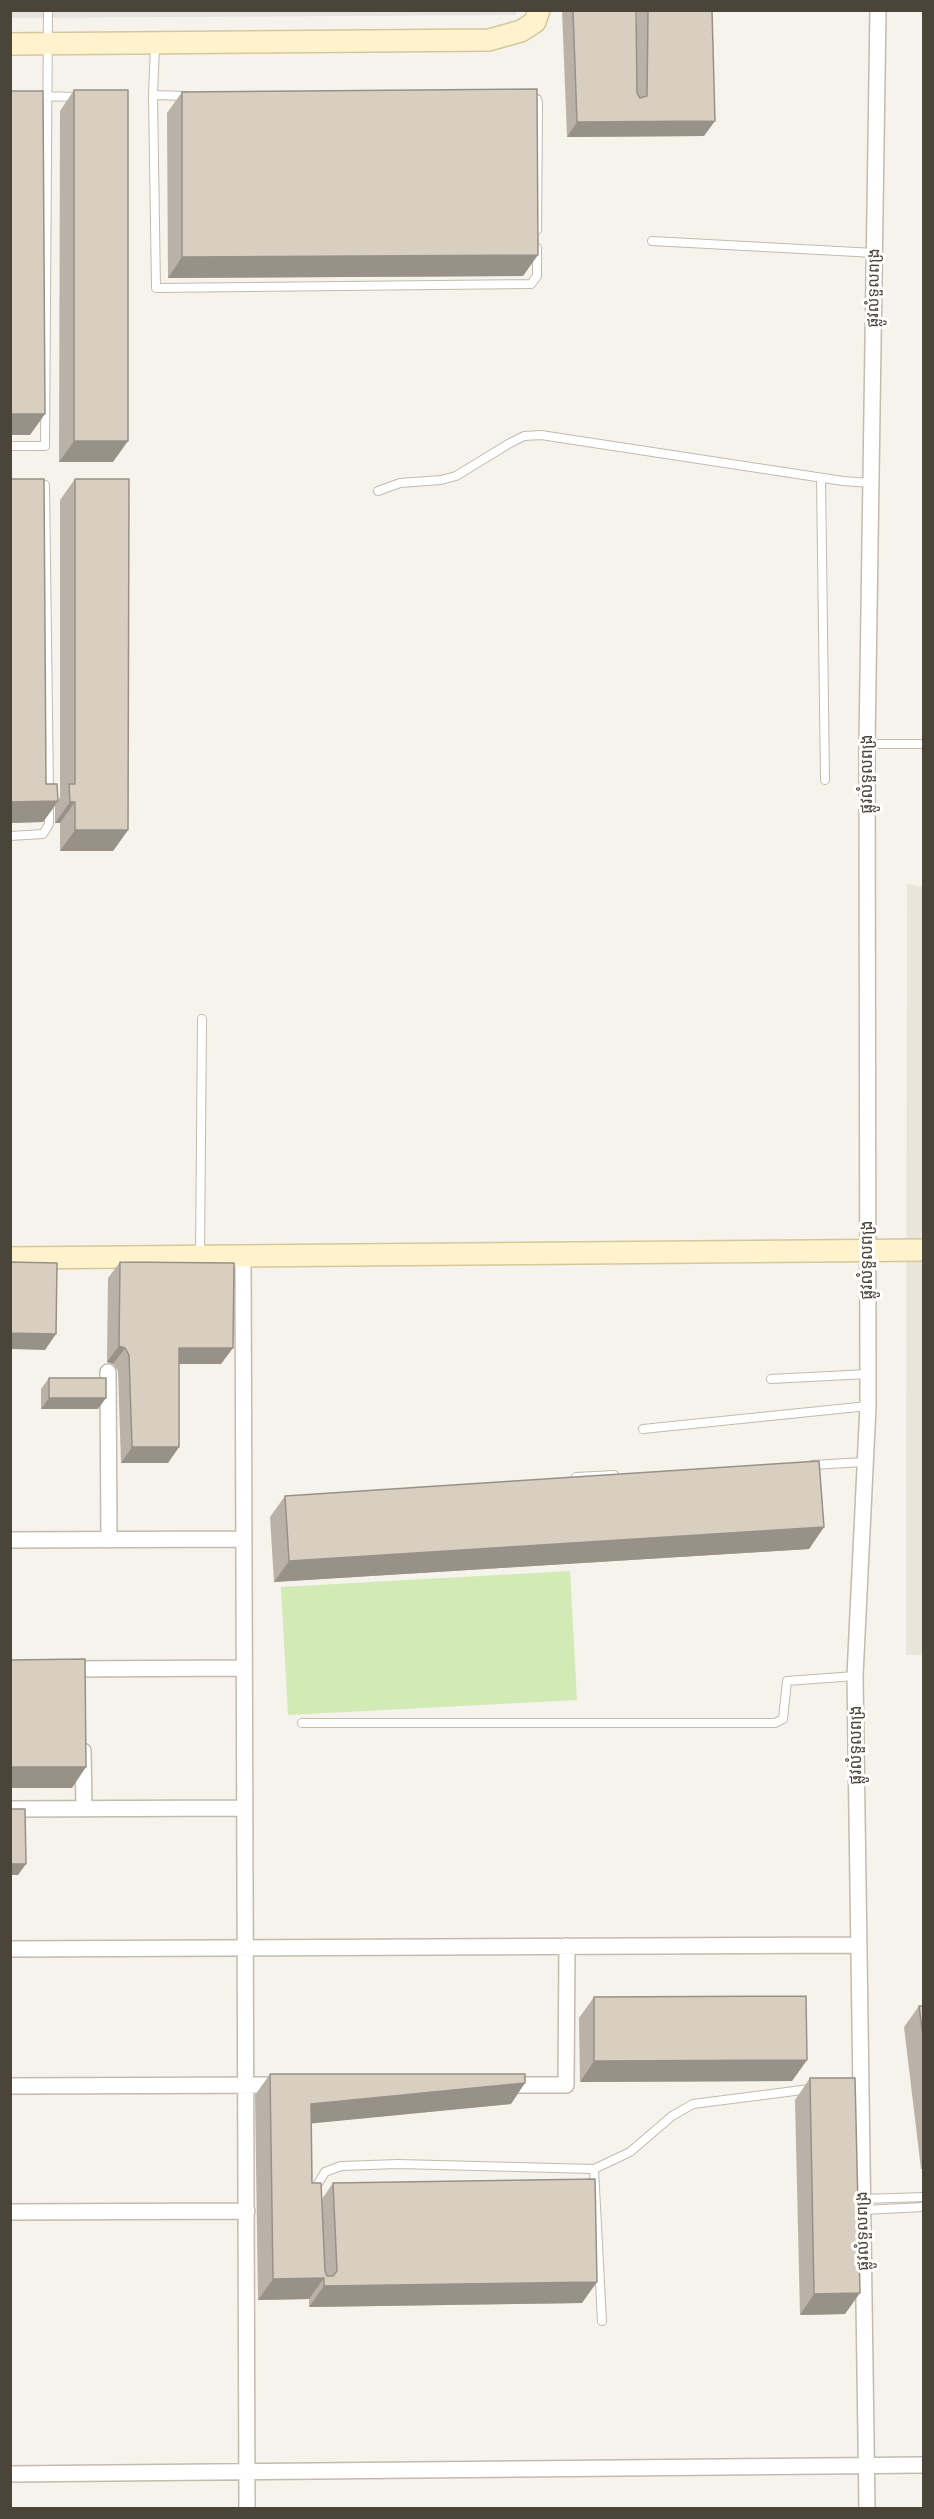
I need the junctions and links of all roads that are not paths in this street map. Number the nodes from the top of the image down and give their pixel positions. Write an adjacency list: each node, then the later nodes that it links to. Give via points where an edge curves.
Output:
1 (48, 10): 5 (lane)
2 (539, 10): 4 (street, via 535,22 520,32 489,40)
3 (878, 10): 14 (street, ផ្លូវលំទួលពង្រ)
4 (155, 42): 5 (street); 7 (lane)
5 (47, 43): 6 (street); 9 (lane)
6 (10, 44)
7 (153, 95): 10 (lane); 12 (lane, via 154,285 159,289 531,284 537,276 538,103 533,98)
8 (29, 96): 9 (lane)
9 (47, 96): 11 (lane); 15 (lane, via 45,446)
10 (201, 96)
11 (92, 97)
12 (521, 98)
13 (652, 241): 14 (lane)
14 (875, 253): 17 (street, ផ្លូវលំទួលពង្រ)
15 (10, 446)
16 (821, 478): 17 (lane); 19 (lane, via 541,435 524,436 456,476 400,483); 22 (lane)
17 (871, 483): 20 (street, ផ្លូវលំទួលពង្រ)
18 (22, 485): 23 (lane, via 45,485 49,824 43,834)
19 (378, 491)
20 (867, 744): 21 (lane); 25 (street, ផ្លូវលំទួលពង្រ)
21 (924, 744)
22 (825, 780)
23 (10, 836)
24 (202, 1019): 27 (lane)
25 (867, 1248): 26 (street); 28 (street); 31 (street, ផ្លូវលំទួលពង្រ)
26 (924, 1250)
27 (200, 1255): 28 (street); 29 (street)
28 (243, 1255): 39 (street)
29 (10, 1258)
30 (108, 1372): 41 (street)
31 (868, 1374): 32 (lane); 33 (street, ផ្លូវលំទួលពង្រ)
32 (771, 1379)
33 (868, 1406): 34 (lane); 35 (street, ផ្លូវលំទួលពង្រ)
34 (643, 1429)
35 (864, 1462): 36 (lane); 44 (street, ផ្លូវលំទួលពង្រ)
36 (807, 1465)
37 (622, 1474): 38 (lane)
38 (576, 1477)
39 (243, 1539): 41 (street); 42 (street)
40 (10, 1540): 41 (street)
41 (109, 1540)
42 (244, 1668): 43 (street, via 82,1675); 48 (street)
43 (46, 1669)
44 (855, 1676): 45 (lane, via 787,1681 783,1719 775,1723); 50 (street, ផ្លូវលំទួលពង្រ)
45 (302, 1723)
46 (83, 1739): 47 (street)
47 (84, 1808): 48 (street); 49 (street)
48 (245, 1808): 52 (street)
49 (10, 1809)
50 (857, 1945): 51 (street); 62 (street, ផ្លូវលំទួលពង្រ, via 854,2083)
51 (567, 1946): 52 (street); 56 (street, via 566,2085)
52 (246, 1947): 53 (street); 54 (street)
53 (10, 1949)
54 (247, 2085): 55 (street); 57 (street); 64 (street)
55 (294, 2085)
56 (495, 2085)
57 (10, 2086)
58 (816, 2088): 59 (lane, via 693,2104 672,2116 630,2152)
59 (594, 2169): 61 (lane, via 341,2166 318,2180); 66 (lane)
60 (924, 2197): 62 (lane)
61 (312, 2204)
62 (863, 2204): 63 (lane); 68 (street, ផ្លូវលំទួលពង្រ)
63 (924, 2207)
64 (247, 2211): 65 (street); 69 (street)
65 (10, 2212)
66 (602, 2321)
67 (924, 2465): 68 (street)
68 (867, 2466): 69 (street); 72 (street, ផ្លូវលំទួលពង្រ)
69 (249, 2471): 70 (street); 71 (street)
70 (10, 2474)
71 (247, 2508)
72 (867, 2508)

